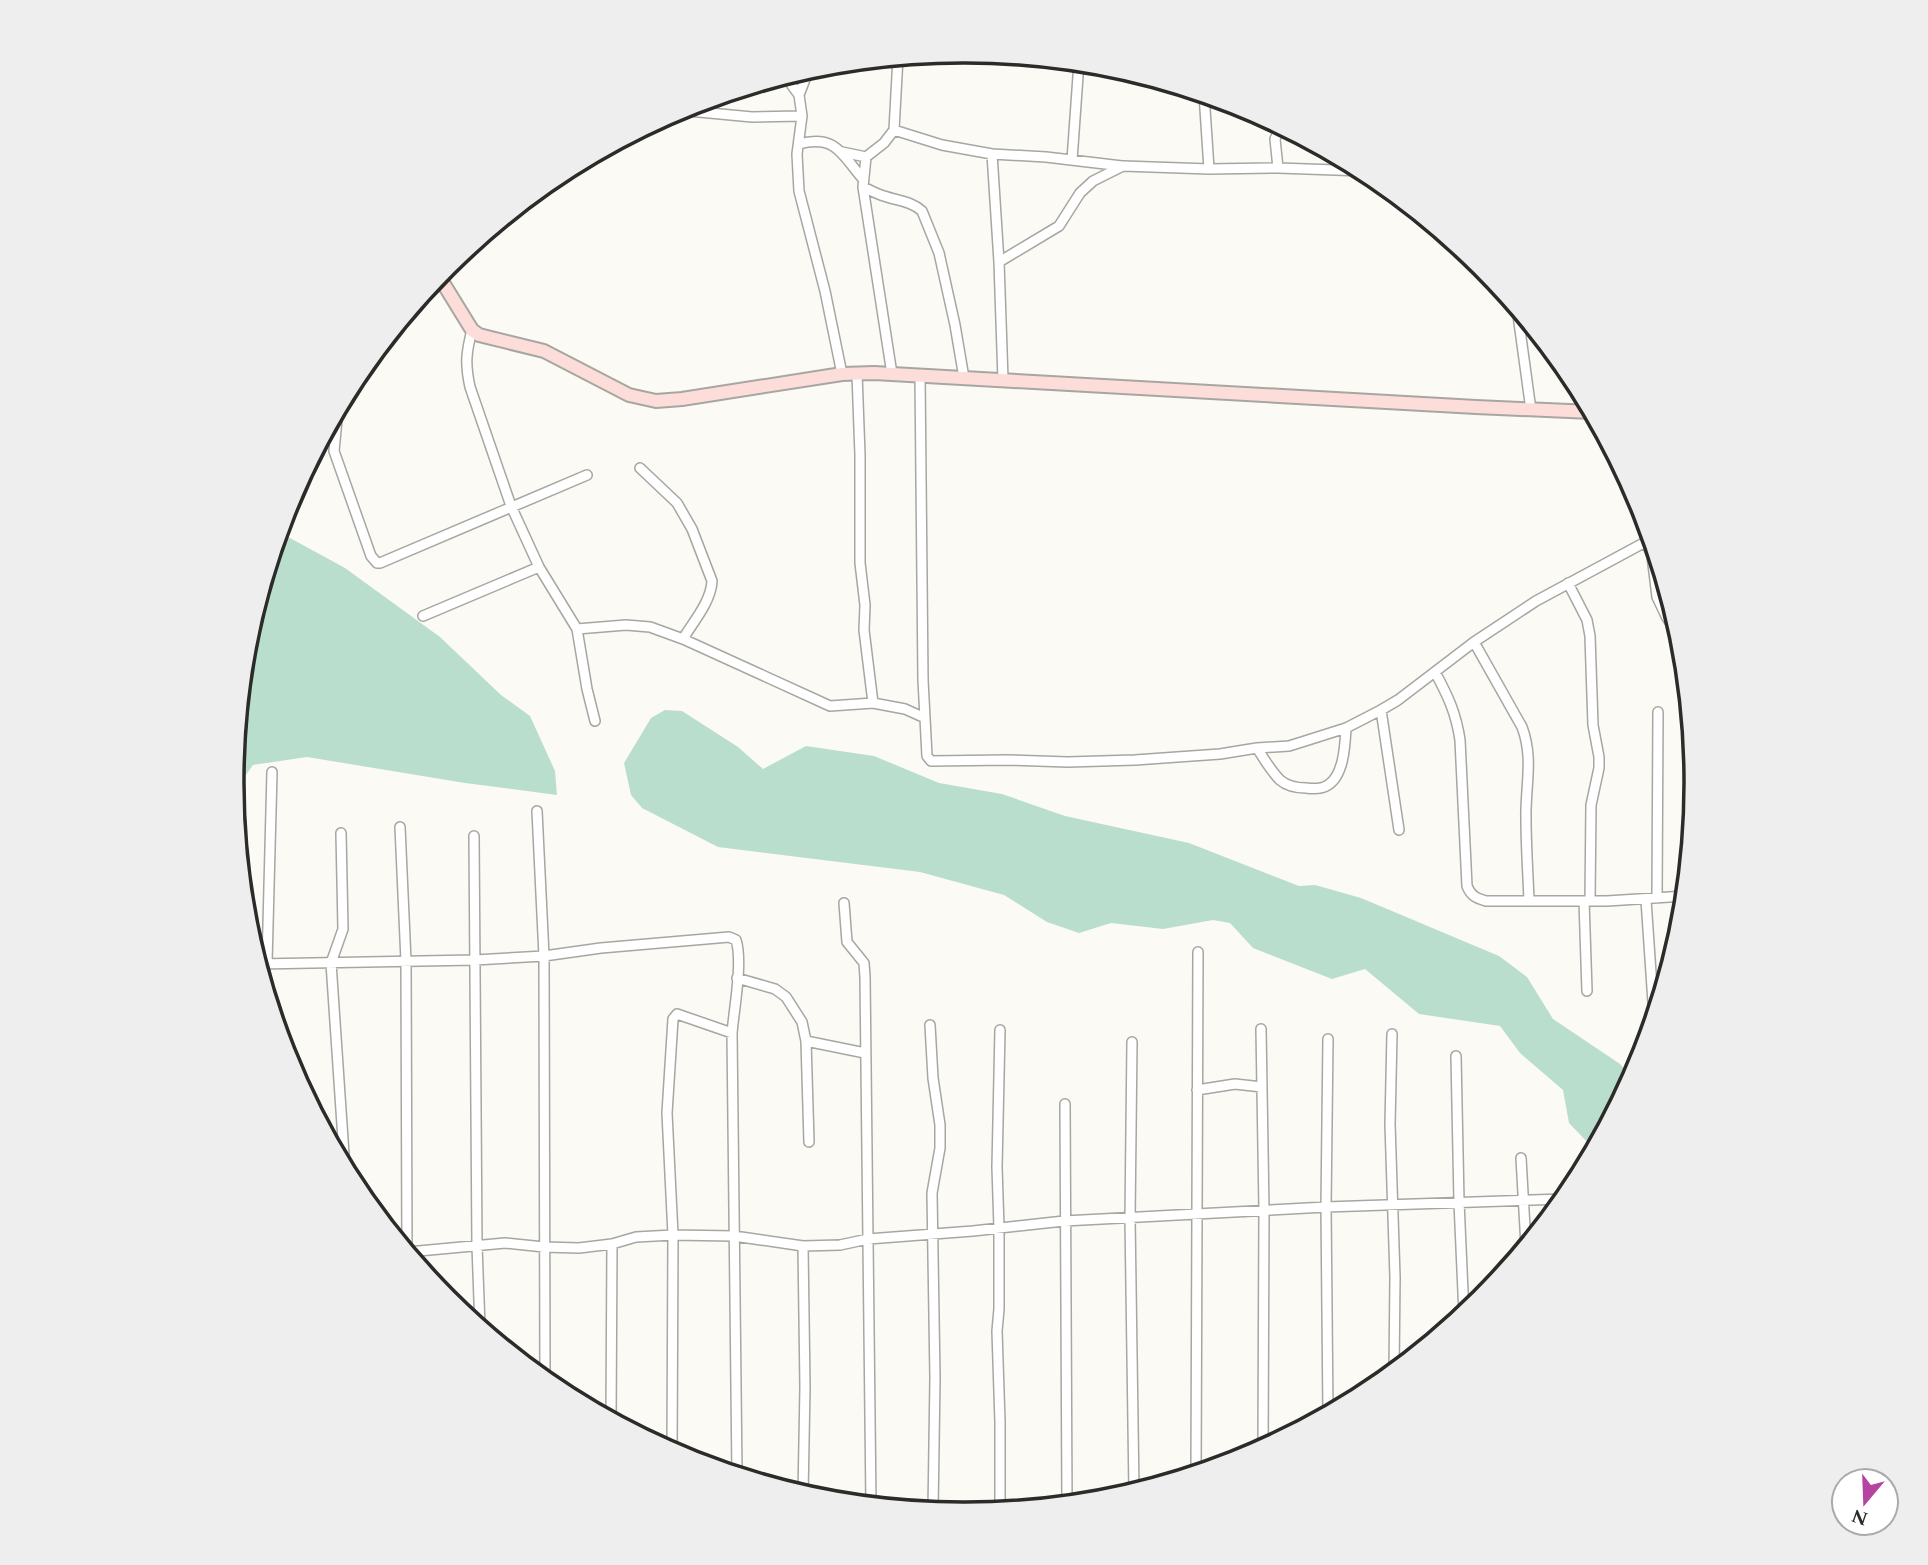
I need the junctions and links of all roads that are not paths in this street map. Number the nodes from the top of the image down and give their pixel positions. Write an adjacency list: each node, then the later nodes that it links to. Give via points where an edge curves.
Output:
1 (897, 67): 10 (street)
2 (1078, 73): 16 (street)
3 (804, 82): 5 (street)
4 (792, 85): 5 (street)
5 (799, 95): 9 (street)
6 (1205, 105): 19 (street)
7 (703, 112): 8 (street)
8 (782, 116): 9 (street); 12 (street)
9 (802, 116): 12 (street)
10 (894, 130): 14 (street); 15 (street)
11 (1277, 135): 18 (street)
12 (798, 140): 13 (street, via 821,141); 26 (street, via 799,191)
13 (842, 152): 15 (street); 21 (street)
14 (992, 154): 16 (street); 22 (street)
15 (866, 157): 21 (street)
16 (1072, 160): 17 (street)
17 (1123, 166): 19 (street); 22 (street, via 1080,192 1059,226)
18 (1278, 168): 19 (street); 20 (street)
19 (1209, 169)
20 (1342, 170)
21 (863, 183): 28 (street); 30 (street, via 922,211 939,253)
22 (999, 262): 31 (street)
23 (444, 285): 25 (street)
24 (1521, 327): 32 (street)
25 (472, 330): 26 (street, via 544,351 629,395 649,400 682,400); 37 (street, via 466,352 470,387)
26 (842, 374): 27 (street)
27 (857, 374): 28 (street); 48 (street, via 860,564)
28 (892, 374): 29 (street)
29 (920, 375): 30 (street); 51 (street)
30 (964, 378): 31 (street)
31 (1003, 380): 32 (street)
32 (1531, 410): 33 (street)
33 (1580, 412)
34 (336, 433): 37 (street, via 334,451 374,561 380,563)
35 (640, 468): 45 (street, via 677,503 712,581 703,607)
36 (586, 475): 37 (street)
37 (511, 506): 39 (street)
38 (1643, 544): 40 (street)
39 (539, 567): 43 (street); 44 (street)
40 (1568, 583): 46 (street); 65 (street, via 1591,636 1593,725 1599,757 1591,805)
41 (1656, 585): 42 (street)
42 (1661, 606)
43 (423, 616)
44 (577, 629): 45 (street, via 650,627); 52 (street)
45 (683, 639): 48 (street, via 830,706)
46 (1474, 642): 47 (street); 64 (street, via 1527,740)
47 (1435, 672): 49 (street); 64 (street, via 1457,720 1469,893 1486,901)
48 (873, 703): 51 (street)
49 (1381, 710): 53 (street); 58 (street)
50 (1658, 712): 62 (street)
51 (925, 718): 54 (street, via 931,761 1104,761)
52 (595, 721)
53 (1346, 728): 54 (street, via 1289,746); 54 (street, via 1338,772 1334,780 1318,789 1282,782)
54 (1257, 748)
55 (272, 772): 67 (street)
56 (537, 811): 69 (street)
57 (400, 827): 71 (street)
58 (1398, 830)
59 (341, 833): 73 (street, via 342,929)
60 (474, 836): 70 (street)
61 (1674, 897): 62 (street)
62 (1657, 898): 63 (street)
63 (1646, 900): 65 (street); 76 (street)
64 (1529, 901): 65 (street)
65 (1587, 901): 75 (street)
66 (844, 903): 85 (street, via 847,942 864,963)
67 (263, 944)
68 (1198, 952): 88 (street)
69 (544, 956): 70 (street); 74 (street, via 729,937 738,946); 112 (street)
70 (475, 960): 71 (street); 111 (street)
71 (406, 961): 73 (street); 107 (street)
72 (268, 963): 73 (street)
73 (331, 963): 91 (street)
74 (737, 978): 80 (street); 83 (street, via 786,997 802,1022)
75 (1587, 991)
76 (1652, 991)
77 (930, 1025): 104 (street, via 940,1125 932,1193)
78 (1261, 1028): 87 (street)
79 (999, 1030): 102 (street)
80 (732, 1033): 105 (street, via 677,1014 673,1019 667,1113); 106 (street)
81 (1392, 1034): 96 (street)
82 (1328, 1039): 97 (street)
83 (806, 1041): 85 (street); 90 (street)
84 (1132, 1042): 100 (street)
85 (865, 1053): 108 (street)
86 (1456, 1056): 95 (street)
87 (1262, 1087): 88 (street, via 1235,1084); 98 (street)
88 (1197, 1090): 99 (street)
89 (1065, 1104): 101 (street)
90 (809, 1143)
91 (343, 1146)
92 (1521, 1158): 94 (street)
93 (1550, 1200): 94 (street)
94 (1525, 1201): 95 (street); 103 (street)
95 (1459, 1202): 96 (street); 114 (street)
96 (1392, 1205): 97 (street); 116 (street)
97 (1326, 1207): 98 (street); 118 (street)
98 (1264, 1210): 99 (street); 120 (street)
99 (1197, 1214): 100 (street); 122 (street)
100 (1130, 1217): 101 (street); 124 (street)
101 (1064, 1221): 102 (street); 126 (street)
102 (999, 1228): 104 (street); 128 (street)
103 (1526, 1232)
104 (933, 1234): 108 (street); 129 (street)
105 (673, 1235): 106 (street); 109 (street); 121 (street)
106 (734, 1236): 110 (street); 123 (street)
107 (407, 1238)
108 (868, 1239): 110 (street); 127 (street)
109 (612, 1244): 112 (street); 119 (street)
110 (803, 1246): 125 (street)
111 (477, 1247): 112 (street, via 505,1243); 113 (street); 115 (street)
112 (544, 1247): 117 (street)
113 (418, 1251)
114 (1463, 1300)
115 (476, 1310)
116 (1394, 1359)
117 (545, 1367)
118 (1328, 1404)
119 (611, 1410)
120 (1263, 1436)
121 (672, 1440)
122 (1196, 1464)
123 (737, 1465)
124 (1134, 1481)
125 (803, 1483)
126 (1067, 1494)
127 (871, 1496)
128 (1000, 1500)
129 (933, 1501)

